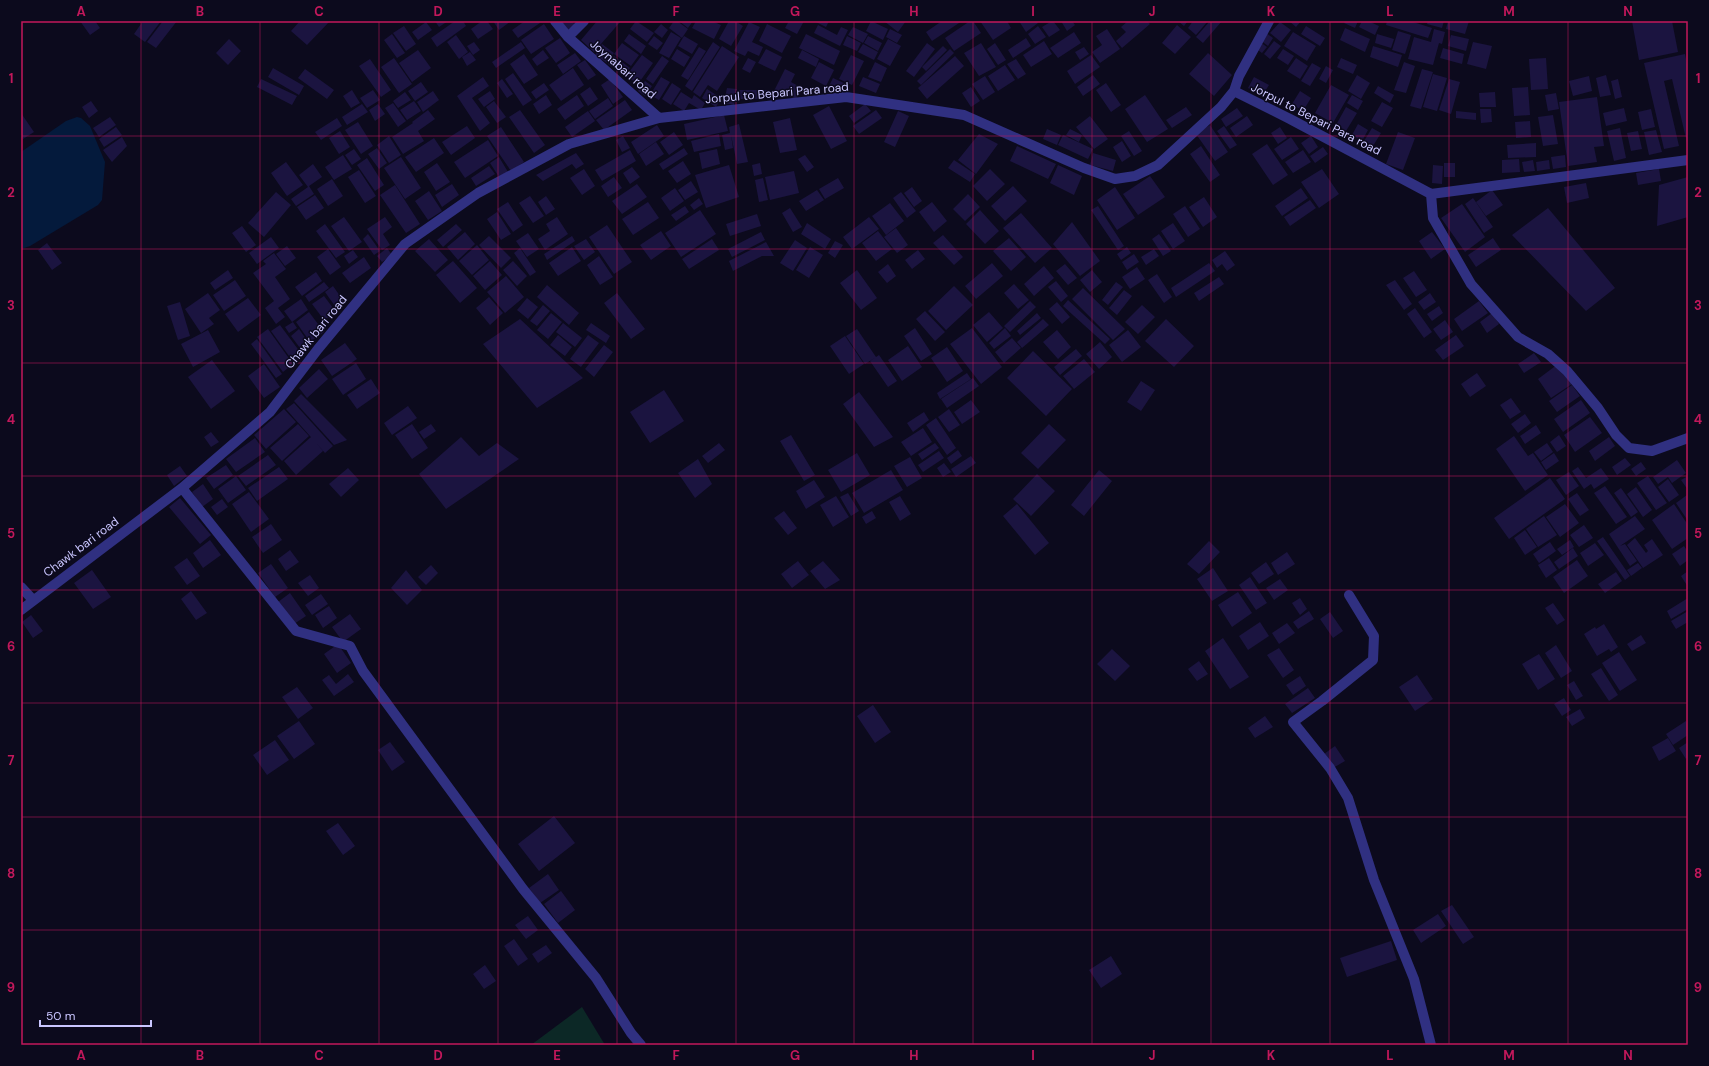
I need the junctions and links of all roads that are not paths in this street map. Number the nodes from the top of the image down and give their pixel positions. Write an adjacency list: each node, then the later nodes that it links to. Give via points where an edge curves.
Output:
1 (555, 21): 4 (street, Joynabari road)
2 (584, 21): 4 (street)
3 (1269, 21): 5 (street, via 1239,76)
4 (568, 37): 6 (street, Joynabari road)
5 (1234, 91): 6 (street, Jorpul to Bepari Para road, via 1221,107 1158,165 1135,176 1115,179 964,115 846,97); 8 (street, Jorpul to Bepari Para road)
6 (659, 118): 10 (street, Chawk bari road, via 569,144 478,193 405,244 318,349 270,412)
7 (1688, 160): 8 (street)
8 (1431, 194): 9 (street, via 1433,218 1471,284 1518,337 1548,354 1567,371 1598,408 1616,435 1630,448 1652,451)
9 (1688, 438)
10 (182, 488): 13 (street, Chawk bari road); 15 (street, via 296,631 350,646 363,671 522,889 596,978)
11 (21, 587): 13 (street)
12 (1348, 595): 16 (street, via 1374,636 1373,660 1293,722 1330,768 1348,798 1374,880 1414,979)
13 (33, 600): 14 (street, Chawk bari road)
14 (21, 610)
15 (641, 1045)
16 (1431, 1045)

